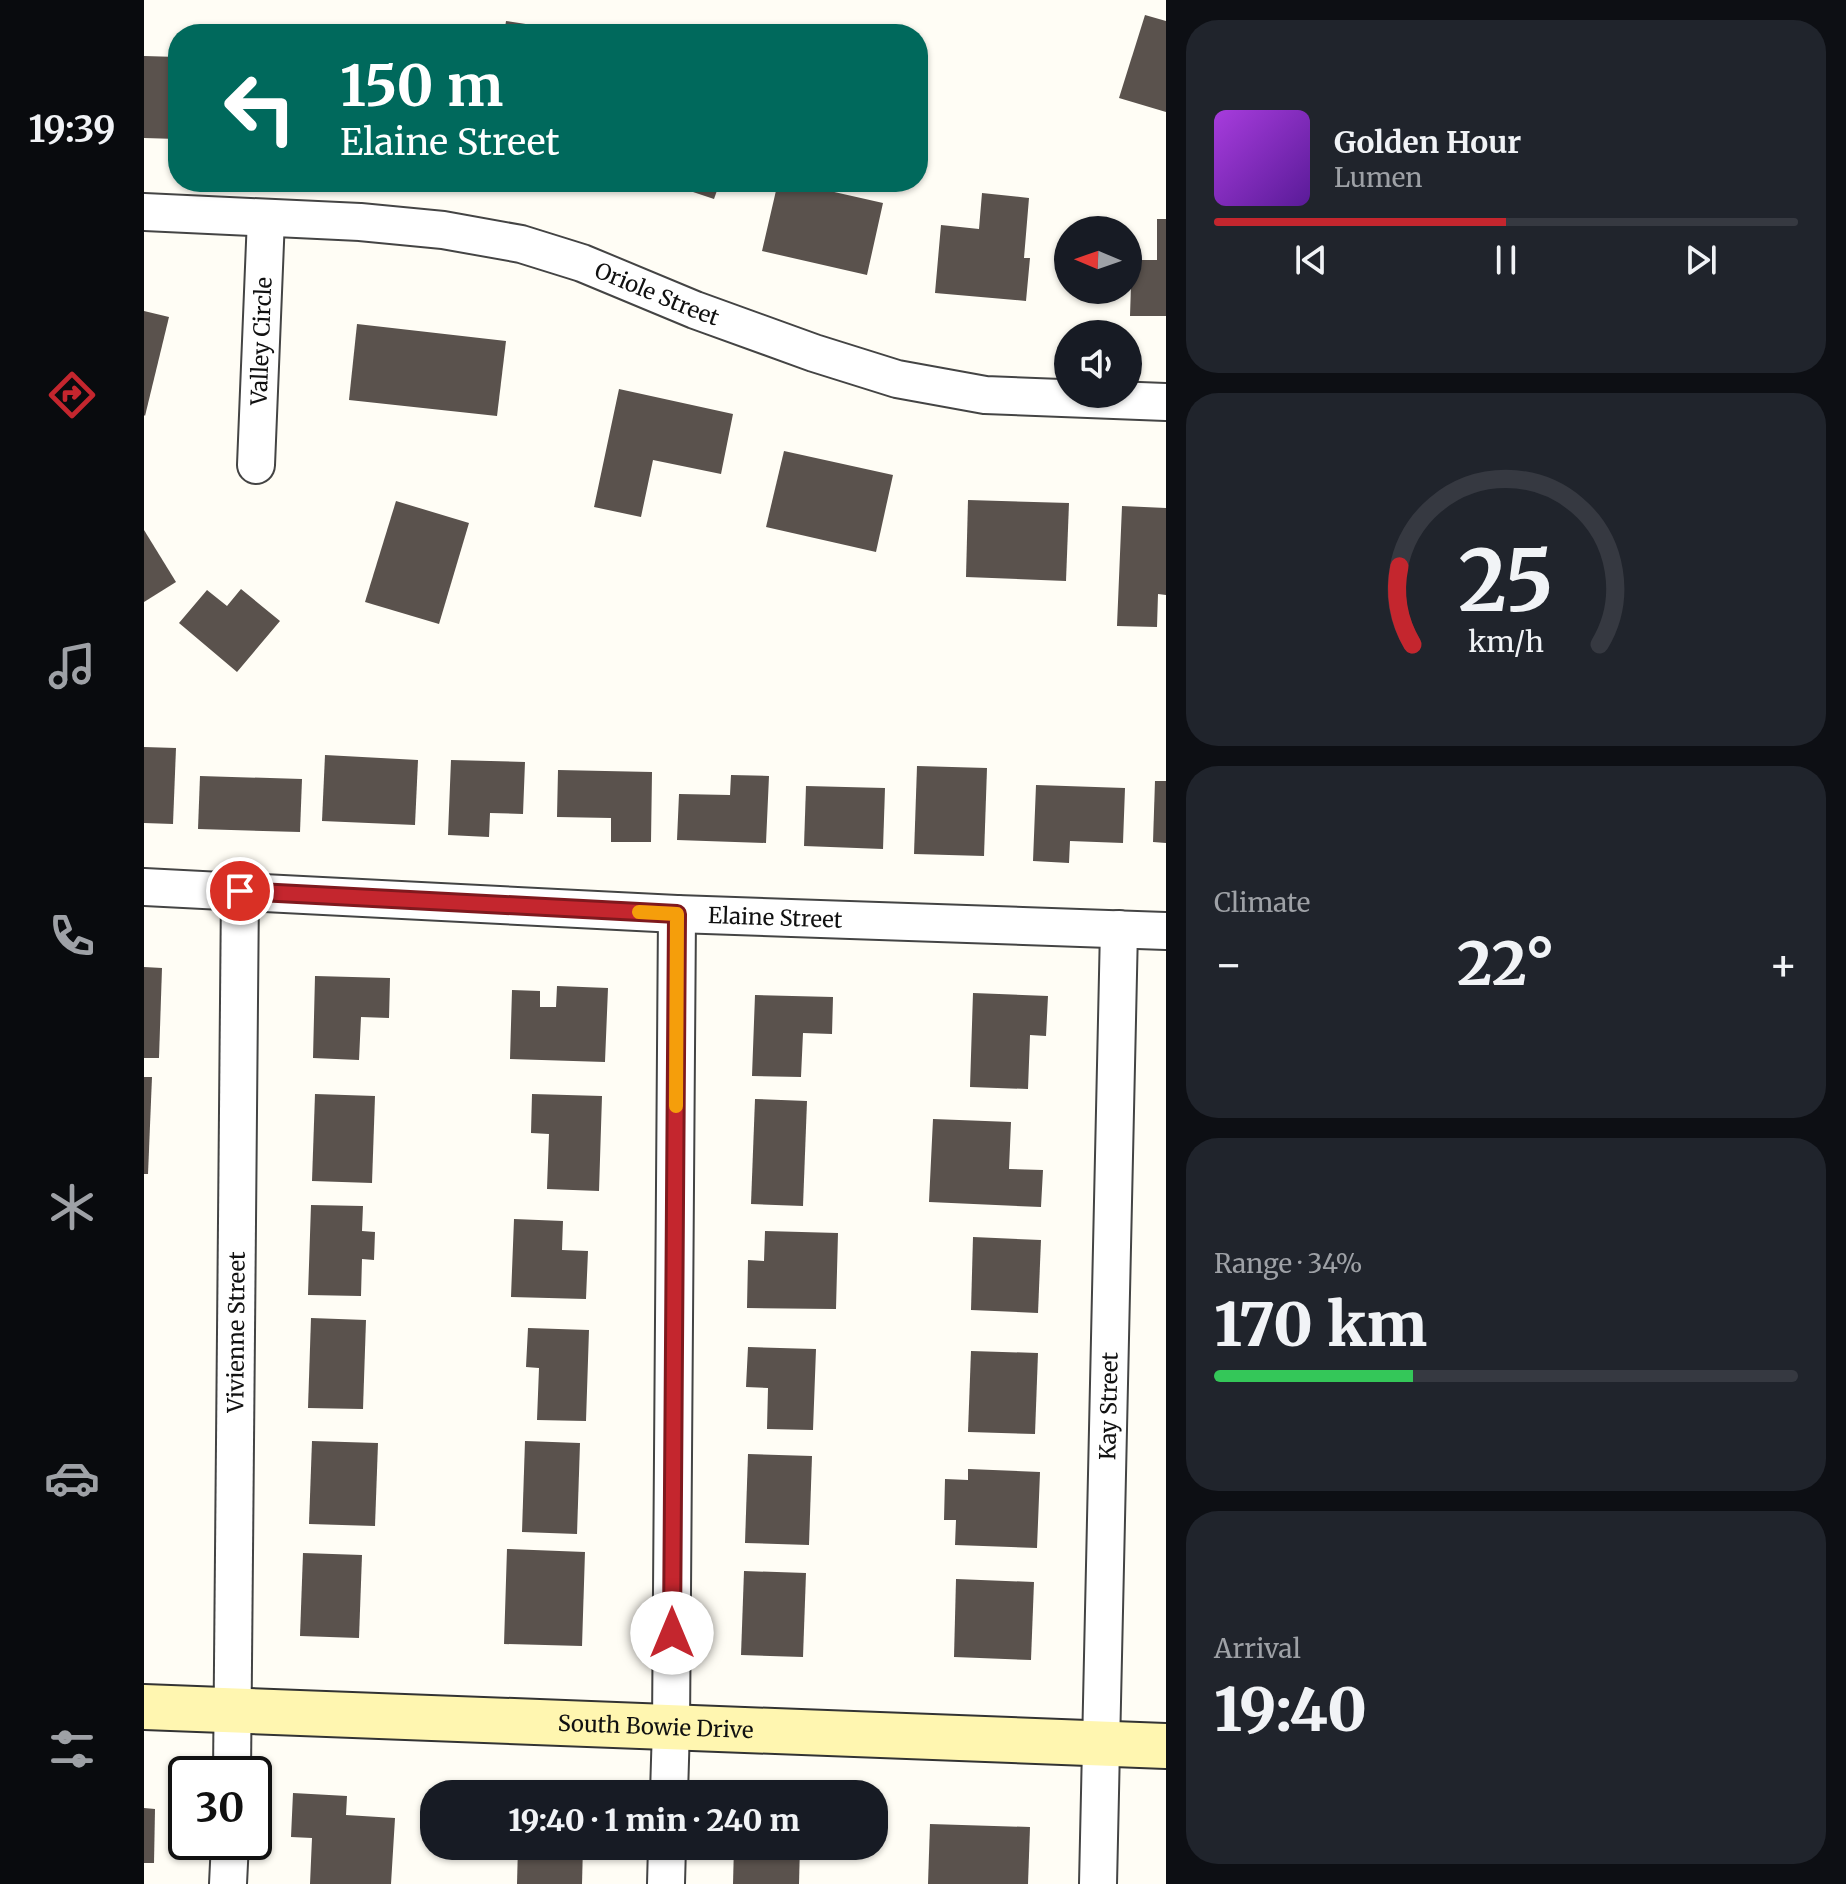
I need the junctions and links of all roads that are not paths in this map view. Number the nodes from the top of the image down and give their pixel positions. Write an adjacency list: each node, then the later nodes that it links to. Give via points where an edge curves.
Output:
1 (144, 212): 2 (street, Oriole Street)
2 (266, 218): 3 (street, Oriole Street, via 443,230 521,244 897,379 985,395); 4 (street, Valley Circle)
3 (1166, 402)
4 (256, 465)
5 (144, 887): 6 (street, Elaine Street)
6 (240, 891): 7 (street, Elaine Street); 11 (street, Vivienne Street)
7 (677, 914): 8 (street, Elaine Street); 12 (street)
8 (1119, 929): 9 (street, Elaine Street); 13 (street, Kay Street)
9 (1166, 931)
10 (144, 1707): 11 (street, South Bowie Drive)
11 (234, 1712): 12 (street, South Bowie Drive); 15 (street, Vivienne Street)
12 (671, 1727): 13 (street, South Bowie Drive); 16 (street)
13 (1101, 1743): 14 (street, South Bowie Drive); 21 (street, Kay Street)
14 (1166, 1746)
15 (233, 1756)
16 (669, 1780)
17 (229, 1860): 19 (street)
18 (667, 1860): 20 (street)
19 (228, 1884)
20 (666, 1884)
21 (1098, 1884)

